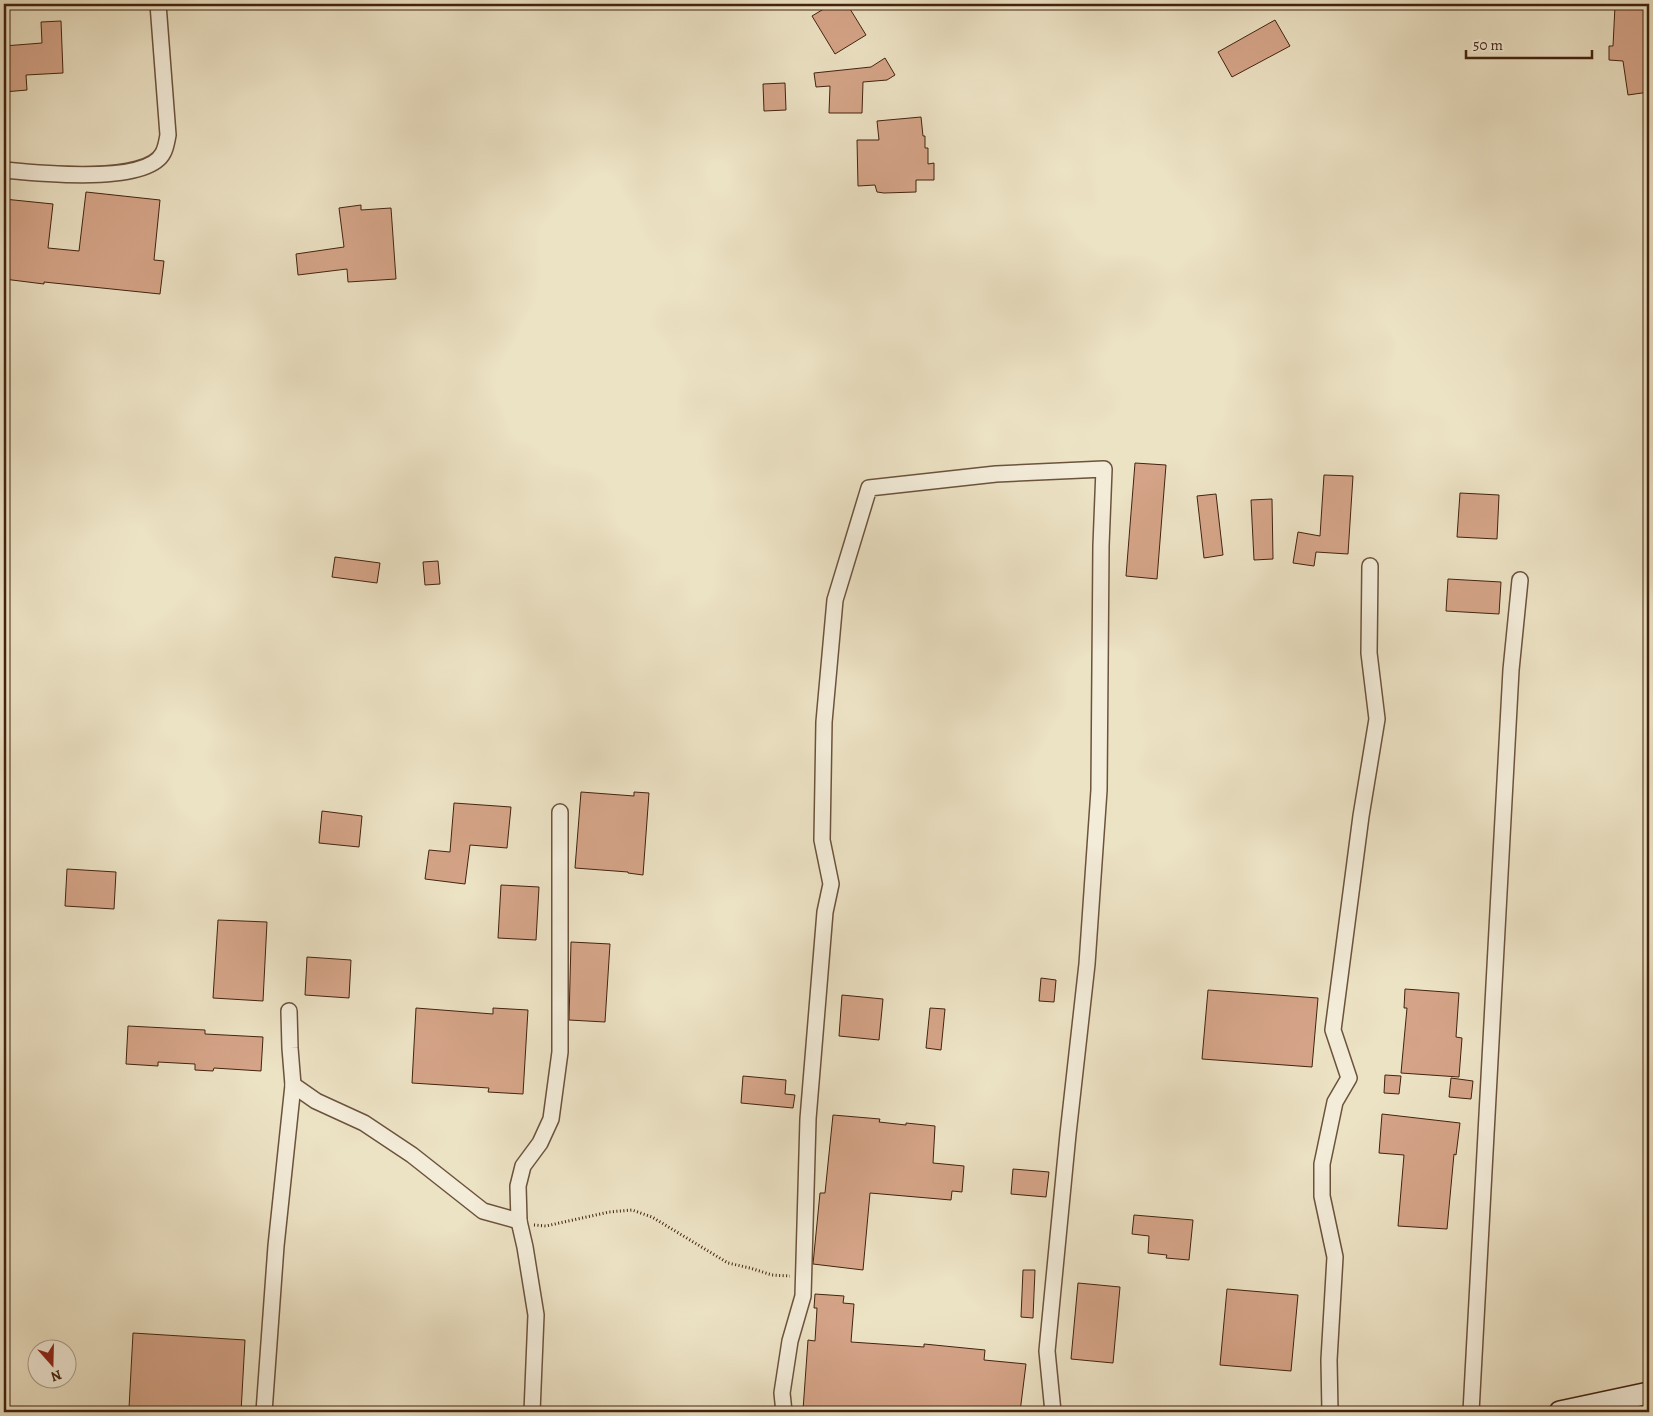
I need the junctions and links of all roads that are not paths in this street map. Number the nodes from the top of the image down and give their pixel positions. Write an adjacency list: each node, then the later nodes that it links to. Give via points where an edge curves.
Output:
1 (158, 4): 2 (street, via 168,135 163,154 156,162 142,169 102,175)
2 (4, 170)
3 (1370, 566): 14 (street, via 1369,653 1376,719 1333,1030 1349,1078 1335,1102 1322,1164 1322,1196 1335,1257 1329,1360)
4 (1520, 580): 15 (street, via 1510,680)
5 (560, 812): 8 (street, via 560,1052 551,1119 540,1143 523,1166 518,1186)
6 (290, 1011): 7 (street)
7 (293, 1085): 8 (street, via 316,1101 372,1128 483,1211); 10 (street, via 276,1246)
8 (519, 1221): 11 (street, via 536,1315)
9 (1649, 1393): 16 (street)
10 (264, 1412)
11 (532, 1412)
12 (784, 1412): 13 (street, via 782,1393 790,1341 803,1296 808,1119 825,912 831,884 822,840 825,713 835,600 868,488 996,474 1104,469 1100,546 1099,790 1087,964 1048,1351)
13 (1053, 1412)
14 (1330, 1412)
15 (1471, 1412)
16 (1560, 1412)

